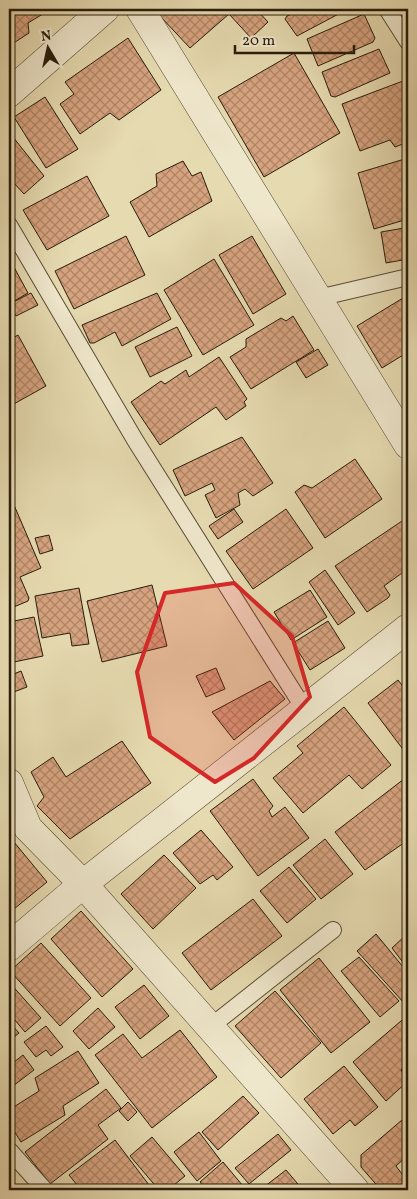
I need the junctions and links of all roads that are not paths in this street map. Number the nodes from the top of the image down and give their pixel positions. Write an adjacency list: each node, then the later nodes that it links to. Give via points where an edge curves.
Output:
1 (105, 9): 5 (street)
2 (140, 9): 8 (street)
3 (387, 9): 4 (lane)
4 (408, 42)
5 (9, 93)
6 (9, 225): 11 (lane, via 134,440)
7 (408, 277): 8 (lane)
8 (318, 298): 9 (street)
9 (408, 445)
10 (408, 628): 11 (street)
11 (305, 710): 13 (street)
12 (9, 783): 13 (street, via 28,828)
13 (83, 884): 15 (street); 16 (street)
14 (333, 930): 16 (lane)
15 (9, 947)
16 (210, 1027): 19 (street)
17 (9, 1150): 18 (lane)
18 (45, 1190)
19 (355, 1190)

